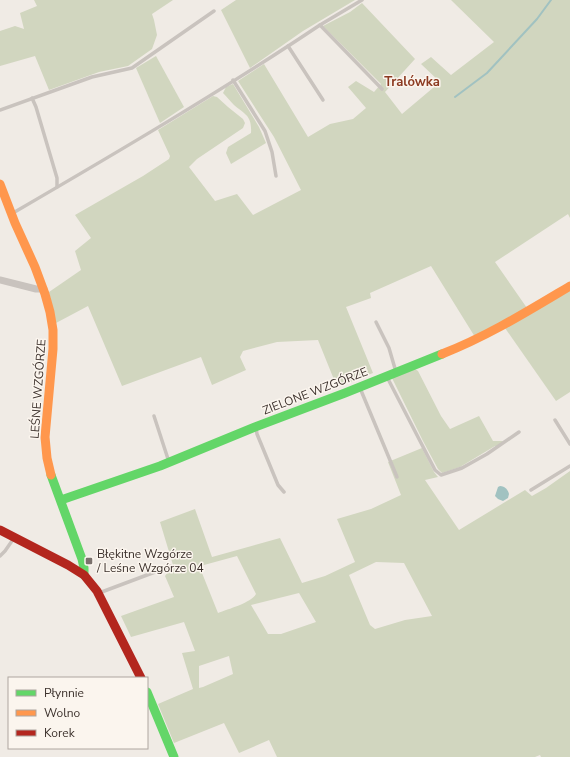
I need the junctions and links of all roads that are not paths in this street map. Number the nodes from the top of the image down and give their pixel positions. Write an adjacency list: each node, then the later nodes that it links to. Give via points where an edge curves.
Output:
1 (362, 0): 3 (lane)
2 (214, 11): 7 (lane, via 132,68 92,77)
3 (320, 25): 4 (lane); 6 (lane)
4 (288, 46): 5 (lane); 8 (lane)
5 (233, 80): 10 (lane, via 265,131); 12 (lane)
6 (382, 89)
7 (32, 98): 9 (lane); 12 (lane, via 57,178)
8 (323, 100)
9 (0, 110)
10 (276, 176)
11 (0, 184): 13 (street, LEŚNE WZGÓRZE)
12 (57, 187): 13 (lane)
13 (12, 214): 16 (street, LEŚNE WZGÓRZE)
14 (0, 280): 16 (street)
15 (570, 286): 18 (street, ZIELONE WZGÓRZE, via 475,341)
16 (44, 289): 31 (street, LEŚNE WZGÓRZE, via 53,330 45,437 52,478)
17 (376, 322): 18 (lane, via 389,348)
18 (396, 373): 19 (street, ZIELONE WZGÓRZE)
19 (387, 376): 20 (street, ZIELONE WZGÓRZE); 24 (lane, via 435,470 441,476 487,454)
20 (360, 387): 23 (street, ZIELONE WZGÓRZE); 28 (lane)
21 (154, 416): 26 (lane)
22 (555, 420): 25 (lane)
23 (255, 427): 26 (street, ZIELONE WZGÓRZE); 30 (lane, via 278,485)
24 (519, 432)
25 (570, 444)
26 (169, 463): 31 (street, ZIELONE WZGÓRZE)
27 (570, 466): 29 (lane)
28 (397, 477)
29 (531, 490)
30 (284, 492)
31 (61, 500): 36 (street, LEŚNE WZGÓRZE, via 82,559)
32 (0, 530): 33 (street)
33 (15, 537): 34 (lane); 36 (street)
34 (0, 556)
35 (171, 566): 37 (lane)
36 (84, 575): 37 (street)
37 (98, 594): 38 (street)
38 (141, 677)
39 (148, 694): 40 (street)
40 (174, 757)

